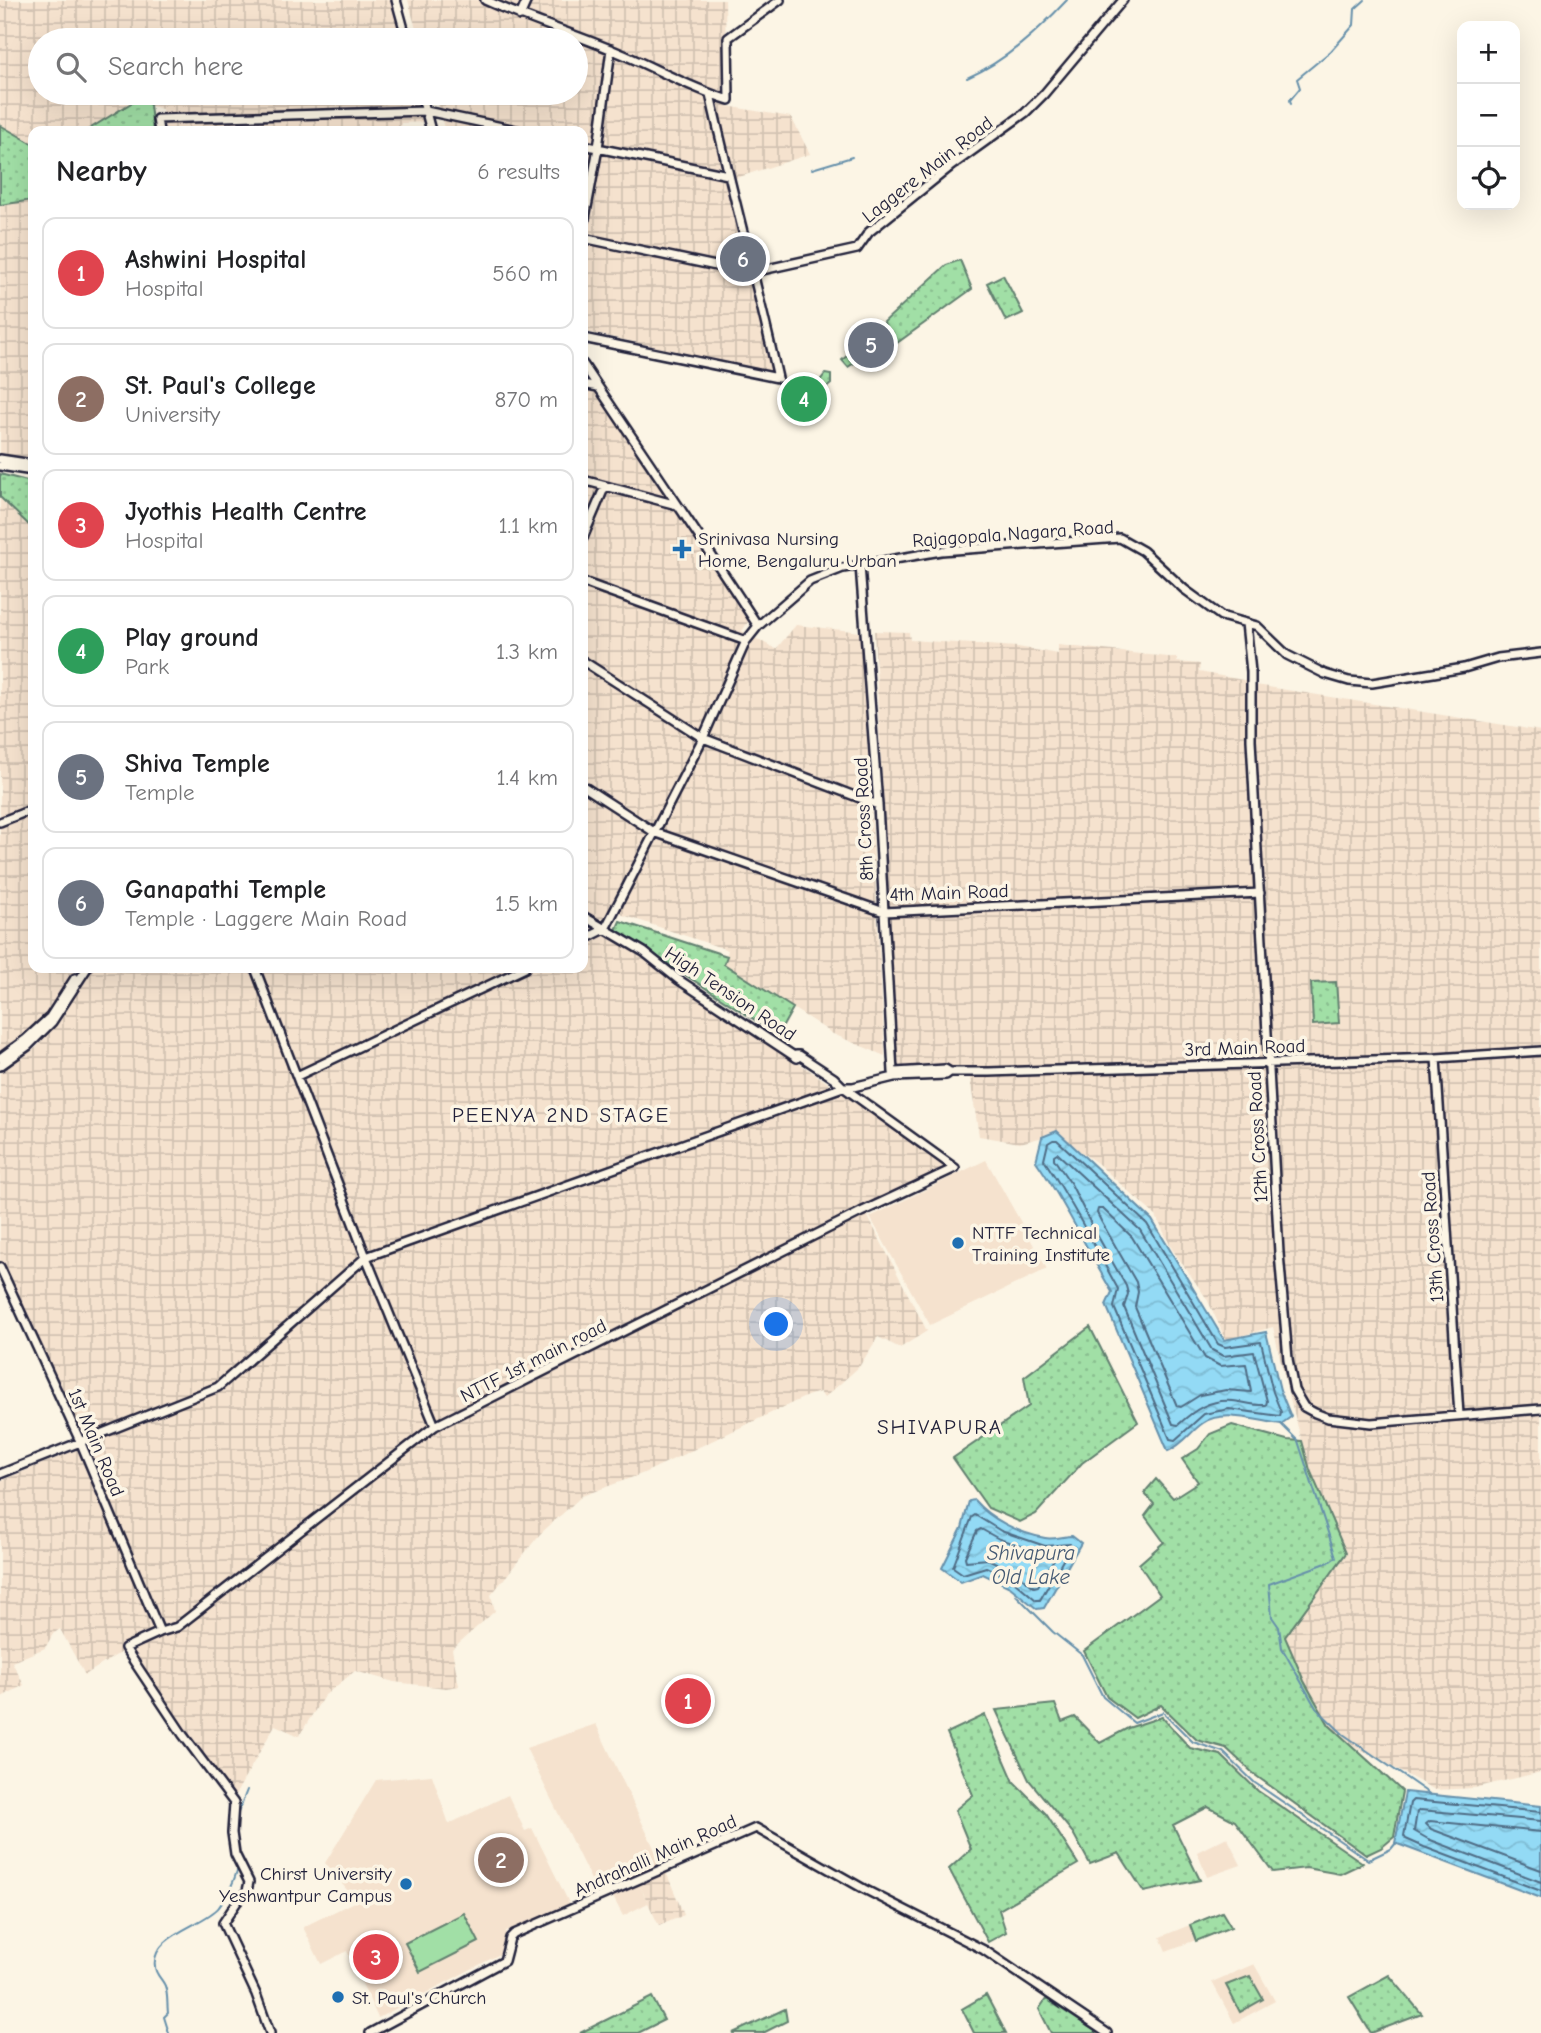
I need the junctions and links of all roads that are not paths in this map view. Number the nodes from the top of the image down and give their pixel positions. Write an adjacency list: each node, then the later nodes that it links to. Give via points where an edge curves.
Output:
1 (398, 0): 7 (street)
2 (485, 0): 6 (street)
3 (527, 0): 6 (street)
4 (780, 0): 11 (street, via 728,38 729,100)
5 (1123, 0): 22 (street, Laggere Main Road, via 1025,113 869,232 857,249)
6 (520, 16): 8 (street)
7 (406, 28)
8 (553, 28)
9 (588, 41): 10 (street)
10 (611, 49): 11 (street); 18 (street)
11 (710, 94): 19 (street)
12 (426, 105): 13 (street)
13 (428, 111): 14 (street, via 157,119); 15 (street); 16 (street)
14 (158, 126)
15 (432, 126)
16 (498, 126)
17 (588, 146): 18 (street)
18 (598, 149): 19 (street); 20 (street)
19 (728, 175): 22 (street)
20 (588, 202)
21 (588, 239): 22 (street, Laggere Main Road)
22 (755, 273): 23 (street, via 778,378)
23 (588, 339)
24 (588, 372): 26 (street)
25 (588, 385): 26 (street)
26 (598, 387): 33 (street)
27 (0, 459): 28 (street)
28 (28, 463)
29 (0, 466): 30 (street)
30 (28, 470)
31 (588, 481): 32 (street)
32 (604, 486): 33 (street); 34 (street)
33 (677, 505): 38 (street)
34 (588, 526)
35 (860, 565): 37 (street, Rajagopala Nagara Road, via 955,549 1119,537 1143,551 1221,616); 38 (street, Rajagopala Nagara Road, via 810,581); 44 (street, 8th Cross Road)
36 (588, 584): 39 (street)
37 (1246, 623): 40 (street, Rajagopala Nagara Road, via 1257,626 1287,655 1349,681 1372,683); 48 (street, 12th Cross Road)
38 (758, 626): 39 (street, Rajagopala Nagara Road)
39 (746, 641): 42 (street, Rajagopala Nagara Road)
40 (1541, 653)
41 (588, 664): 42 (street)
42 (703, 737): 44 (street); 47 (street, Rajagopala Nagara Road)
43 (588, 789): 47 (street, 4th Main Road)
44 (878, 805): 49 (street, 8th Cross Road)
45 (28, 810): 46 (street)
46 (0, 822)
47 (654, 832): 49 (street, 4th Main Road); 51 (street, Rajagopala Nagara Road)
48 (1260, 893): 49 (street, 4th Main Road); 60 (street, 12th Cross Road)
49 (884, 912): 62 (street, 8th Cross Road)
50 (588, 921): 51 (street, High Tension Road)
51 (603, 930): 52 (street); 65 (street, High Tension Road)
52 (588, 938)
53 (79, 973): 58 (street, via 50,1017)
54 (85, 973): 61 (street, via 52,1022)
55 (257, 973): 64 (street)
56 (514, 973): 64 (street)
57 (1541, 1051): 59 (street, 3rd Main Road)
58 (0, 1058)
59 (1436, 1058): 60 (street, 3rd Main Road); 70 (street, 13th Cross Road)
60 (1270, 1062): 63 (street, 3rd Main Road); 70 (street, 12th Cross Road, via 1279,1253 1291,1379 1298,1400 1315,1413 1349,1421)
61 (0, 1066)
62 (893, 1072): 63 (street, 3rd Main Road); 65 (street, 3rd Main Road)
63 (950, 1072): 65 (street, 3rd Main Road)
64 (297, 1076): 67 (street)
65 (846, 1086): 66 (street, High Tension Road); 67 (street)
66 (955, 1168): 71 (street, NTTF 1st main road)
67 (366, 1257): 71 (street); 72 (street, via 218,1387)
68 (0, 1267): 72 (street, 1st Main Road)
69 (1541, 1409): 70 (street, 12th Cross Road)
70 (1459, 1415)
71 (435, 1426): 74 (street, NTTF 1st main road, via 177,1627)
72 (80, 1441): 73 (street); 74 (street, 1st Main Road)
73 (0, 1474)
74 (160, 1632): 75 (street, NTTF 1st main road, via 125,1648 234,1803 235,1854 249,1882 223,1923)
75 (270, 2033)
76 (370, 2033): 77 (street, Andrahalli Main Road, via 504,1961 514,1934 756,1828 984,1950)
77 (1107, 2033)

